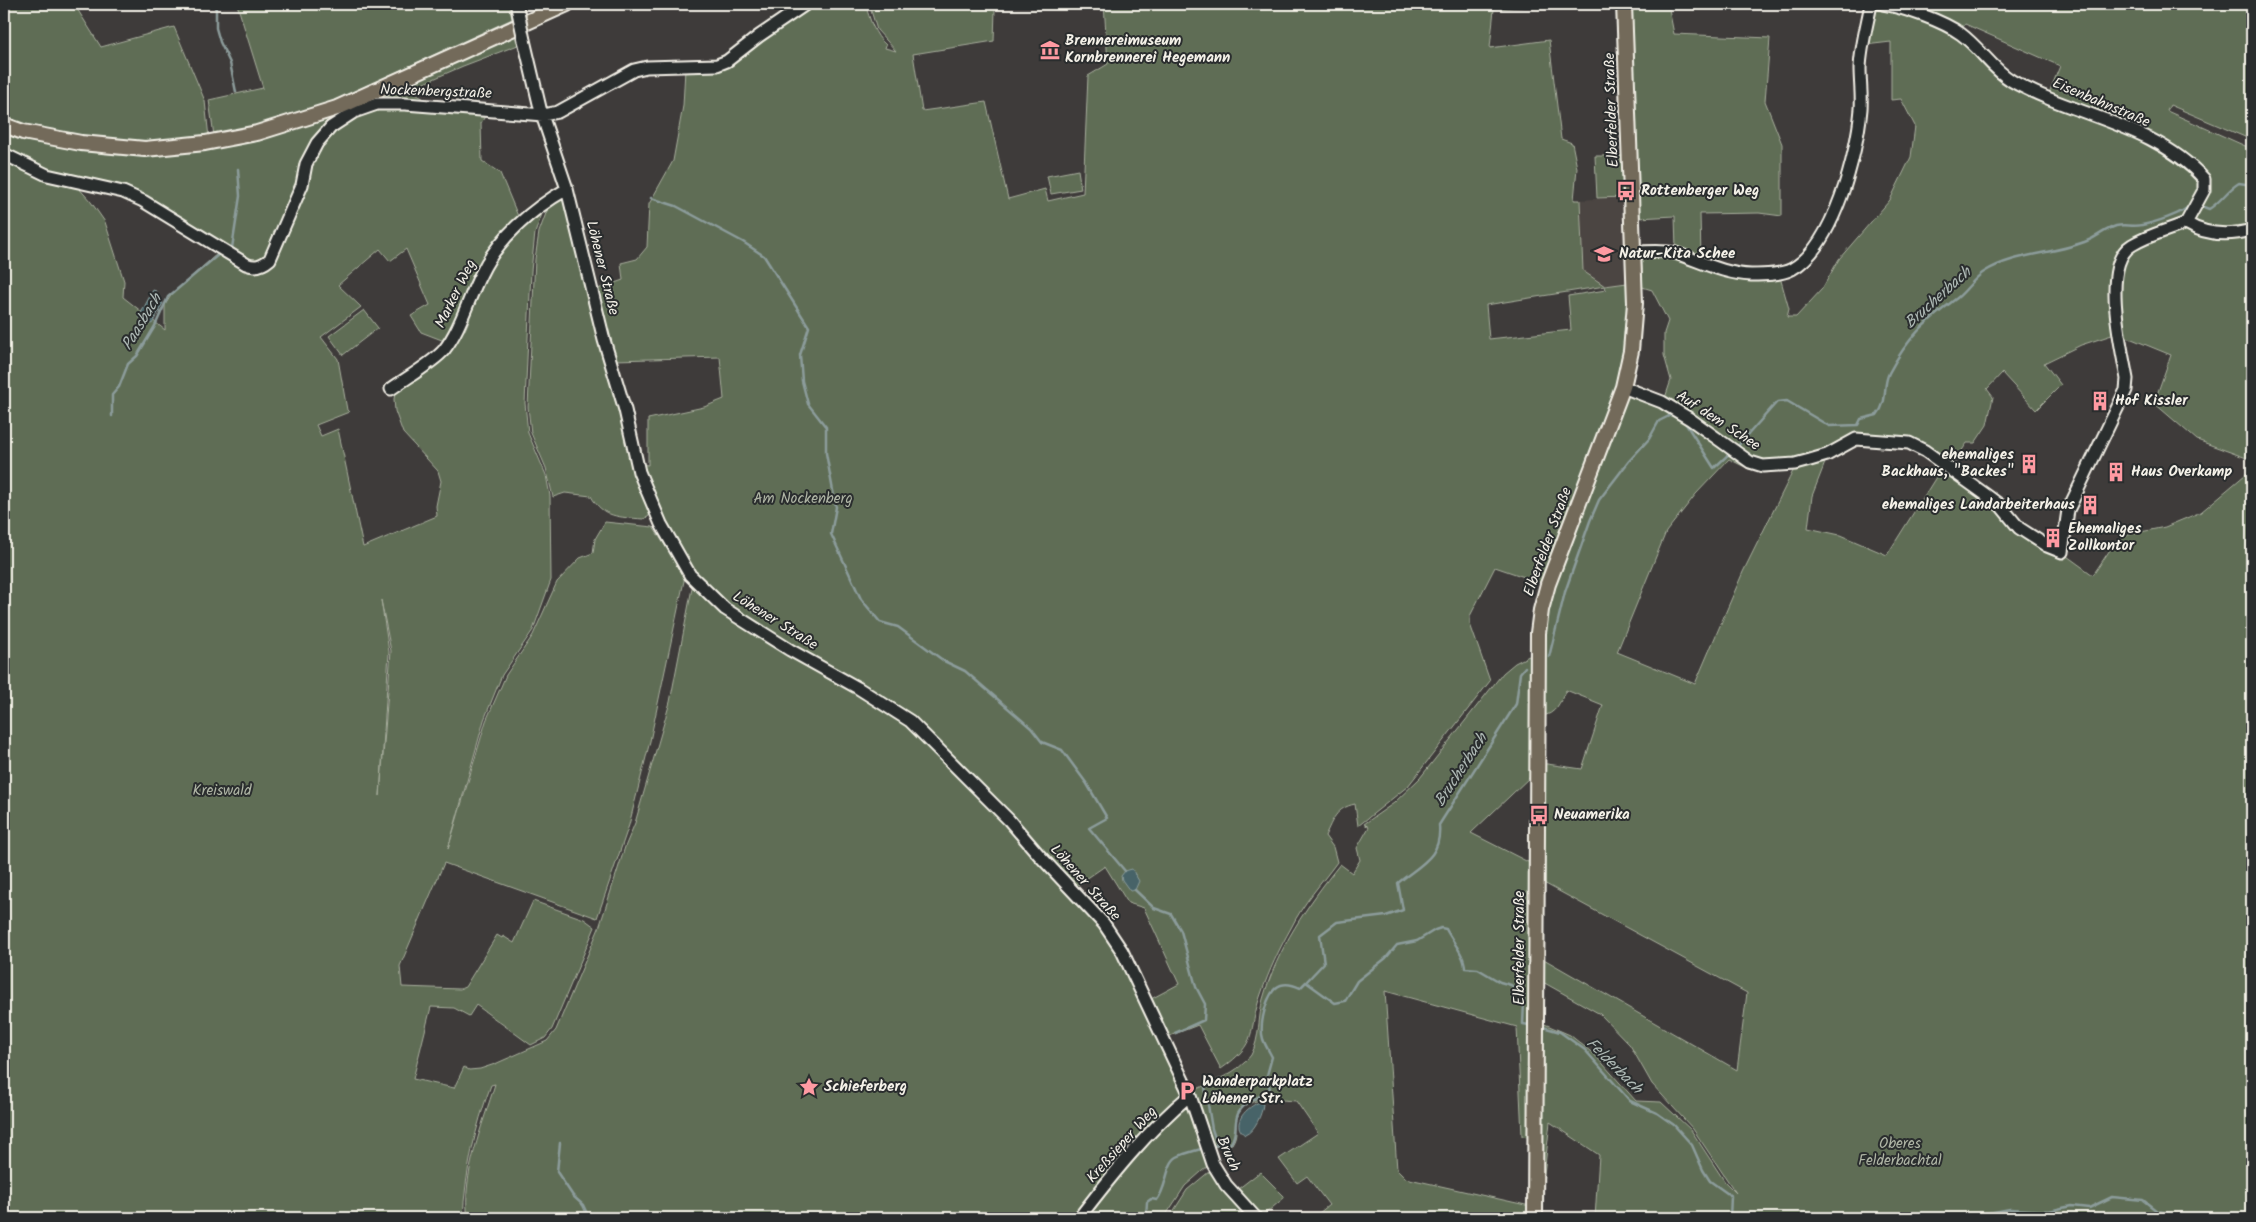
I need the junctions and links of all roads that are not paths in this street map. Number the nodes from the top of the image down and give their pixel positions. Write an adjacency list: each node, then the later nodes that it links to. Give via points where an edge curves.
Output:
1 (567, 4): 8 (main road, Nockenbergstraße, via 337,108 257,133 205,144 145,149 81,143)
2 (806, 4): 7 (street, Nockenbergstraße, via 727,61 709,67 634,70 558,112)
3 (1624, 4): 13 (main road, Elberfelder Straße)
4 (1871, 4): 13 (street, via 1860,67 1861,108 1856,146 1827,230 1804,261 1776,274 1751,275 1730,272 1672,252)
5 (1883, 4): 11 (street, Eisenbahnstraße, via 1897,6 1961,34 1990,64 2013,81 2140,136 2184,159 2204,179 2204,190)
6 (517, 5): 7 (street, Löhener Straße, bridge)
7 (543, 115): 9 (street, Nockenbergstraße, via 406,104 377,104 354,112 331,128 317,143 270,260 255,267 123,192 47,175); 10 (street, Löhener Straße)
8 (4, 125)
9 (4, 154)
10 (567, 189): 15 (street, Marker Weg, via 536,208 499,247 482,272 444,350); 16 (street, Löhener Straße, via 639,472 661,524 690,575 725,609 910,722 1009,820 1104,924 1122,951)
11 (2186, 223): 12 (street, via 2210,233 2238,234); 14 (street, Auf dem Schee, via 2131,245 2120,259 2115,294 2126,390 2068,510 2062,552 2019,528 1989,496 1909,443 1856,439 1827,455 1810,460 1763,466 1750,462 1662,402)
12 (2252, 230)
13 (1633, 252): 14 (main road, Elberfelder Straße, via 1634,328)
14 (1623, 387): 19 (main road, Elberfelder Straße, via 1551,577 1538,633)
15 (391, 389)
16 (1190, 1094): 17 (street, Kreßsieper Weg, via 1111,1177); 18 (street, Bruch, via 1213,1164 1226,1185)
17 (1079, 1218)
18 (1256, 1218)
19 (1535, 1218)

